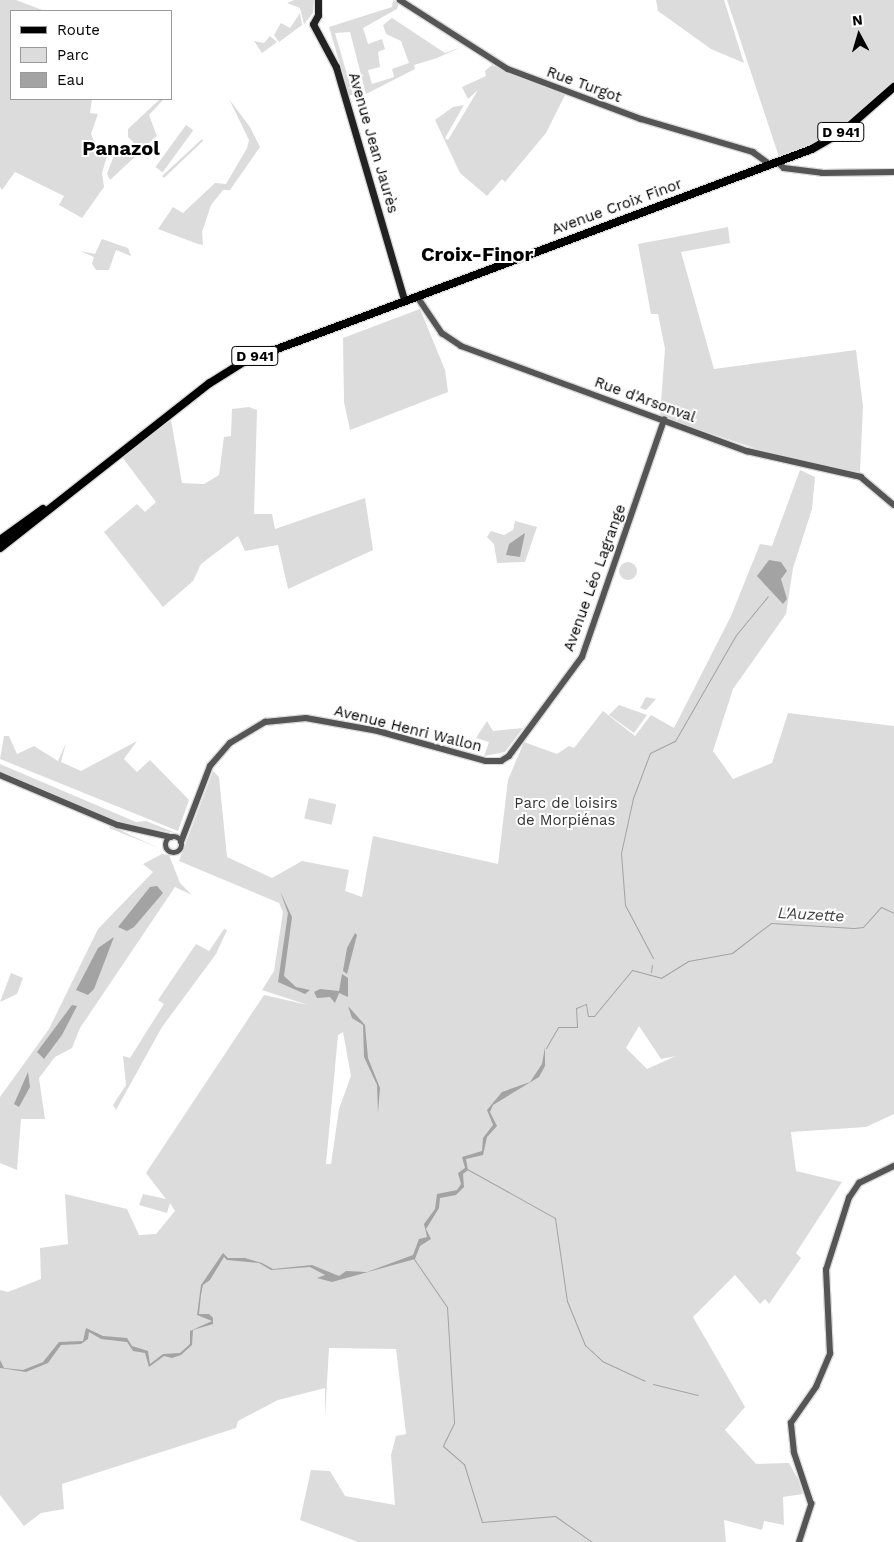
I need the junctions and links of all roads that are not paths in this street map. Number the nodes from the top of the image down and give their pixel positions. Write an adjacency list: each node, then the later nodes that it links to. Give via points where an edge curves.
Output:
1 (318, 0): 7 (main road, Avenue Jean Jaurès, via 318,14 312,24 337,70)
2 (400, 0): 4 (street, Rue Turgot, via 488,59 569,94 753,152)
3 (894, 87): 4 (main road, D 941, via 829,140)
4 (775, 163): 5 (street, Rue Turgot, via 784,168 822,173); 6 (main road, Avenue Croix Finor / D 941)
5 (894, 172)
6 (417, 296): 7 (main road, D 941); 8 (street, Rue d'Arsonval, via 442,333 461,346)
7 (404, 300): 12 (main road, D 941, via 245,361)
8 (664, 420): 9 (street, Rue d'Arsonval, via 755,454 861,477); 15 (street, Avenue Léo Lagrange, via 582,657)
9 (884, 493): 10 (street, Rue d'Arsonval); 11 (street, Rue d'Arsonval)
10 (894, 496)
11 (894, 505)
12 (38, 516): 13 (main road, D 941); 14 (main road, D 941)
13 (0, 540)
14 (0, 548)
15 (509, 756): 17 (street, Avenue Henri Wallon, via 501,761 486,761 378,731 306,718 265,722 220,752 202,780)
16 (0, 775): 18 (street, via 118,825)
17 (181, 833): 19 (street); 20 (street, Avenue Henri Wallon)
18 (160, 834): 19 (street); 21 (street)
19 (173, 837): 20 (street); 21 (street)
20 (181, 842): 21 (street, via 175,853)
21 (166, 843)
22 (894, 1166): 23 (street, via 859,1182 834,1240 824,1283 830,1354 826,1367 791,1423 794,1454 812,1504)
23 (799, 1542)

